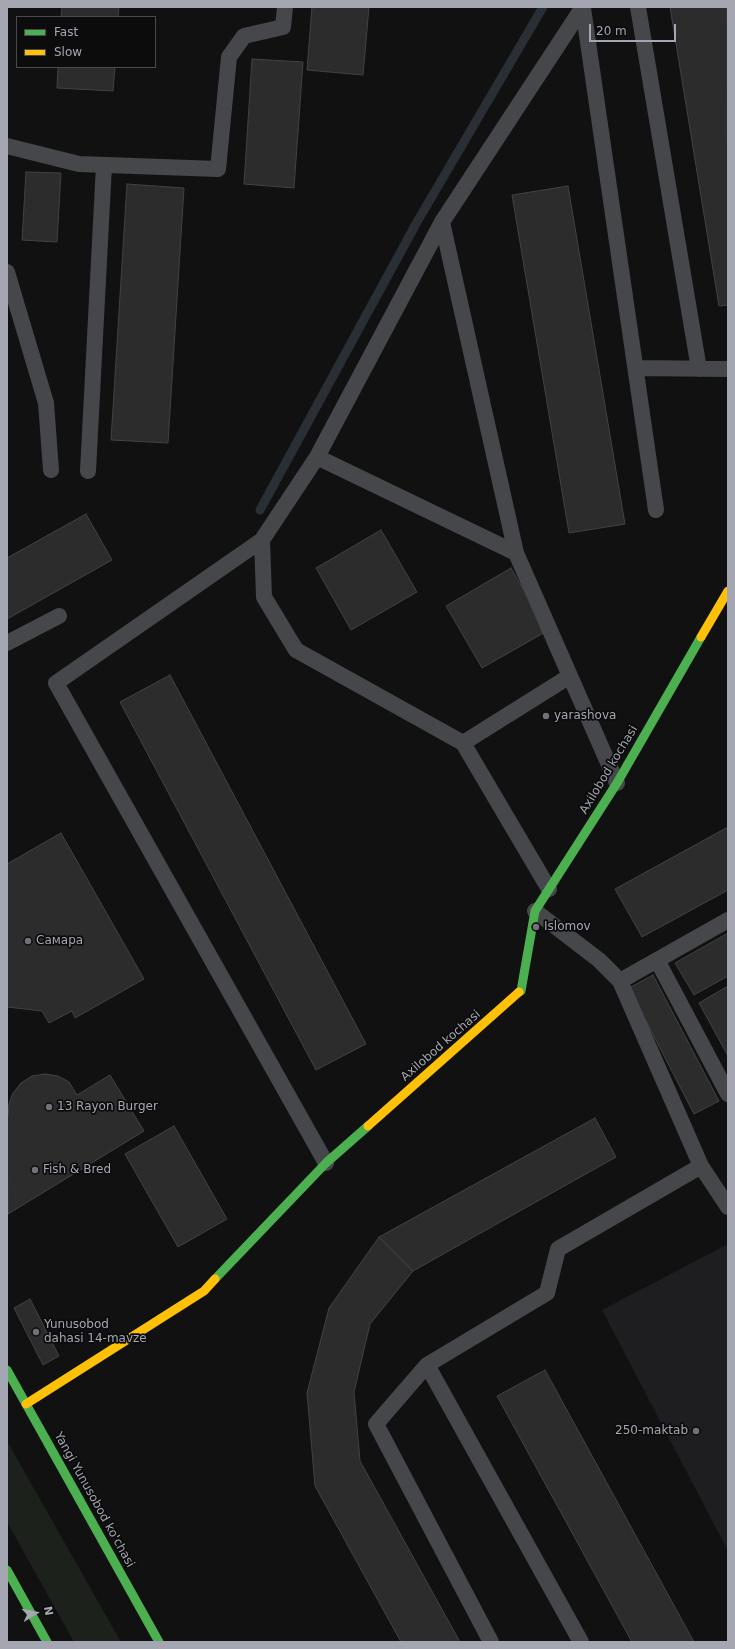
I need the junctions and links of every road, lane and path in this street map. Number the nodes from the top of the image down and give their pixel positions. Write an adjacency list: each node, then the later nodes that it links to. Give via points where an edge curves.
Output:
1 (285, 7): 5 (lane, via 283,27 244,36 229,57 218,169)
2 (583, 7): 6 (lane); 8 (lane)
3 (638, 7): 9 (lane)
4 (7, 146): 5 (lane, via 80,164)
5 (104, 165): 13 (lane)
6 (442, 222): 11 (lane); 16 (lane)
7 (7, 272): 12 (lane, via 46,403)
8 (636, 368): 9 (lane); 14 (lane)
9 (699, 369): 10 (lane)
10 (728, 369)
11 (317, 457): 15 (lane); 16 (lane)
12 (51, 470)
13 (88, 471)
14 (656, 510)
15 (262, 540): 21 (lane, via 264,597 296,650); 29 (lane, via 56,683)
16 (516, 553): 20 (lane)
17 (728, 591): 22 (street, Axilobod kochasi)
18 (58, 616): 19 (lane)
19 (7, 643)
20 (570, 676): 21 (lane); 22 (lane)
21 (462, 743): 23 (lane)
22 (617, 783): 23 (street, Axilobod kochasi)
23 (549, 888): 24 (street, Axilobod kochasi)
24 (535, 911): 27 (lane, via 599,960); 29 (street, Axilobod kochasi, via 520,991)
25 (728, 920): 26 (lane)
26 (657, 960): 27 (lane); 28 (lane)
27 (620, 981): 30 (lane)
28 (728, 1094)
29 (326, 1163): 34 (street, Axilobod kochasi, via 204,1291)
30 (701, 1166): 31 (lane); 32 (lane, via 558,1249 547,1293)
31 (728, 1206)
32 (427, 1364): 38 (lane, via 376,1424); 39 (lane)
33 (7, 1370): 34 (street, Yangi Yunusobod ko'chasi)
34 (26, 1404): 37 (street, Yangi Yunusobod ko'chasi)
35 (7, 1570): 36 (street)
36 (47, 1642)
37 (159, 1642)
38 (491, 1642)
39 (581, 1642)

